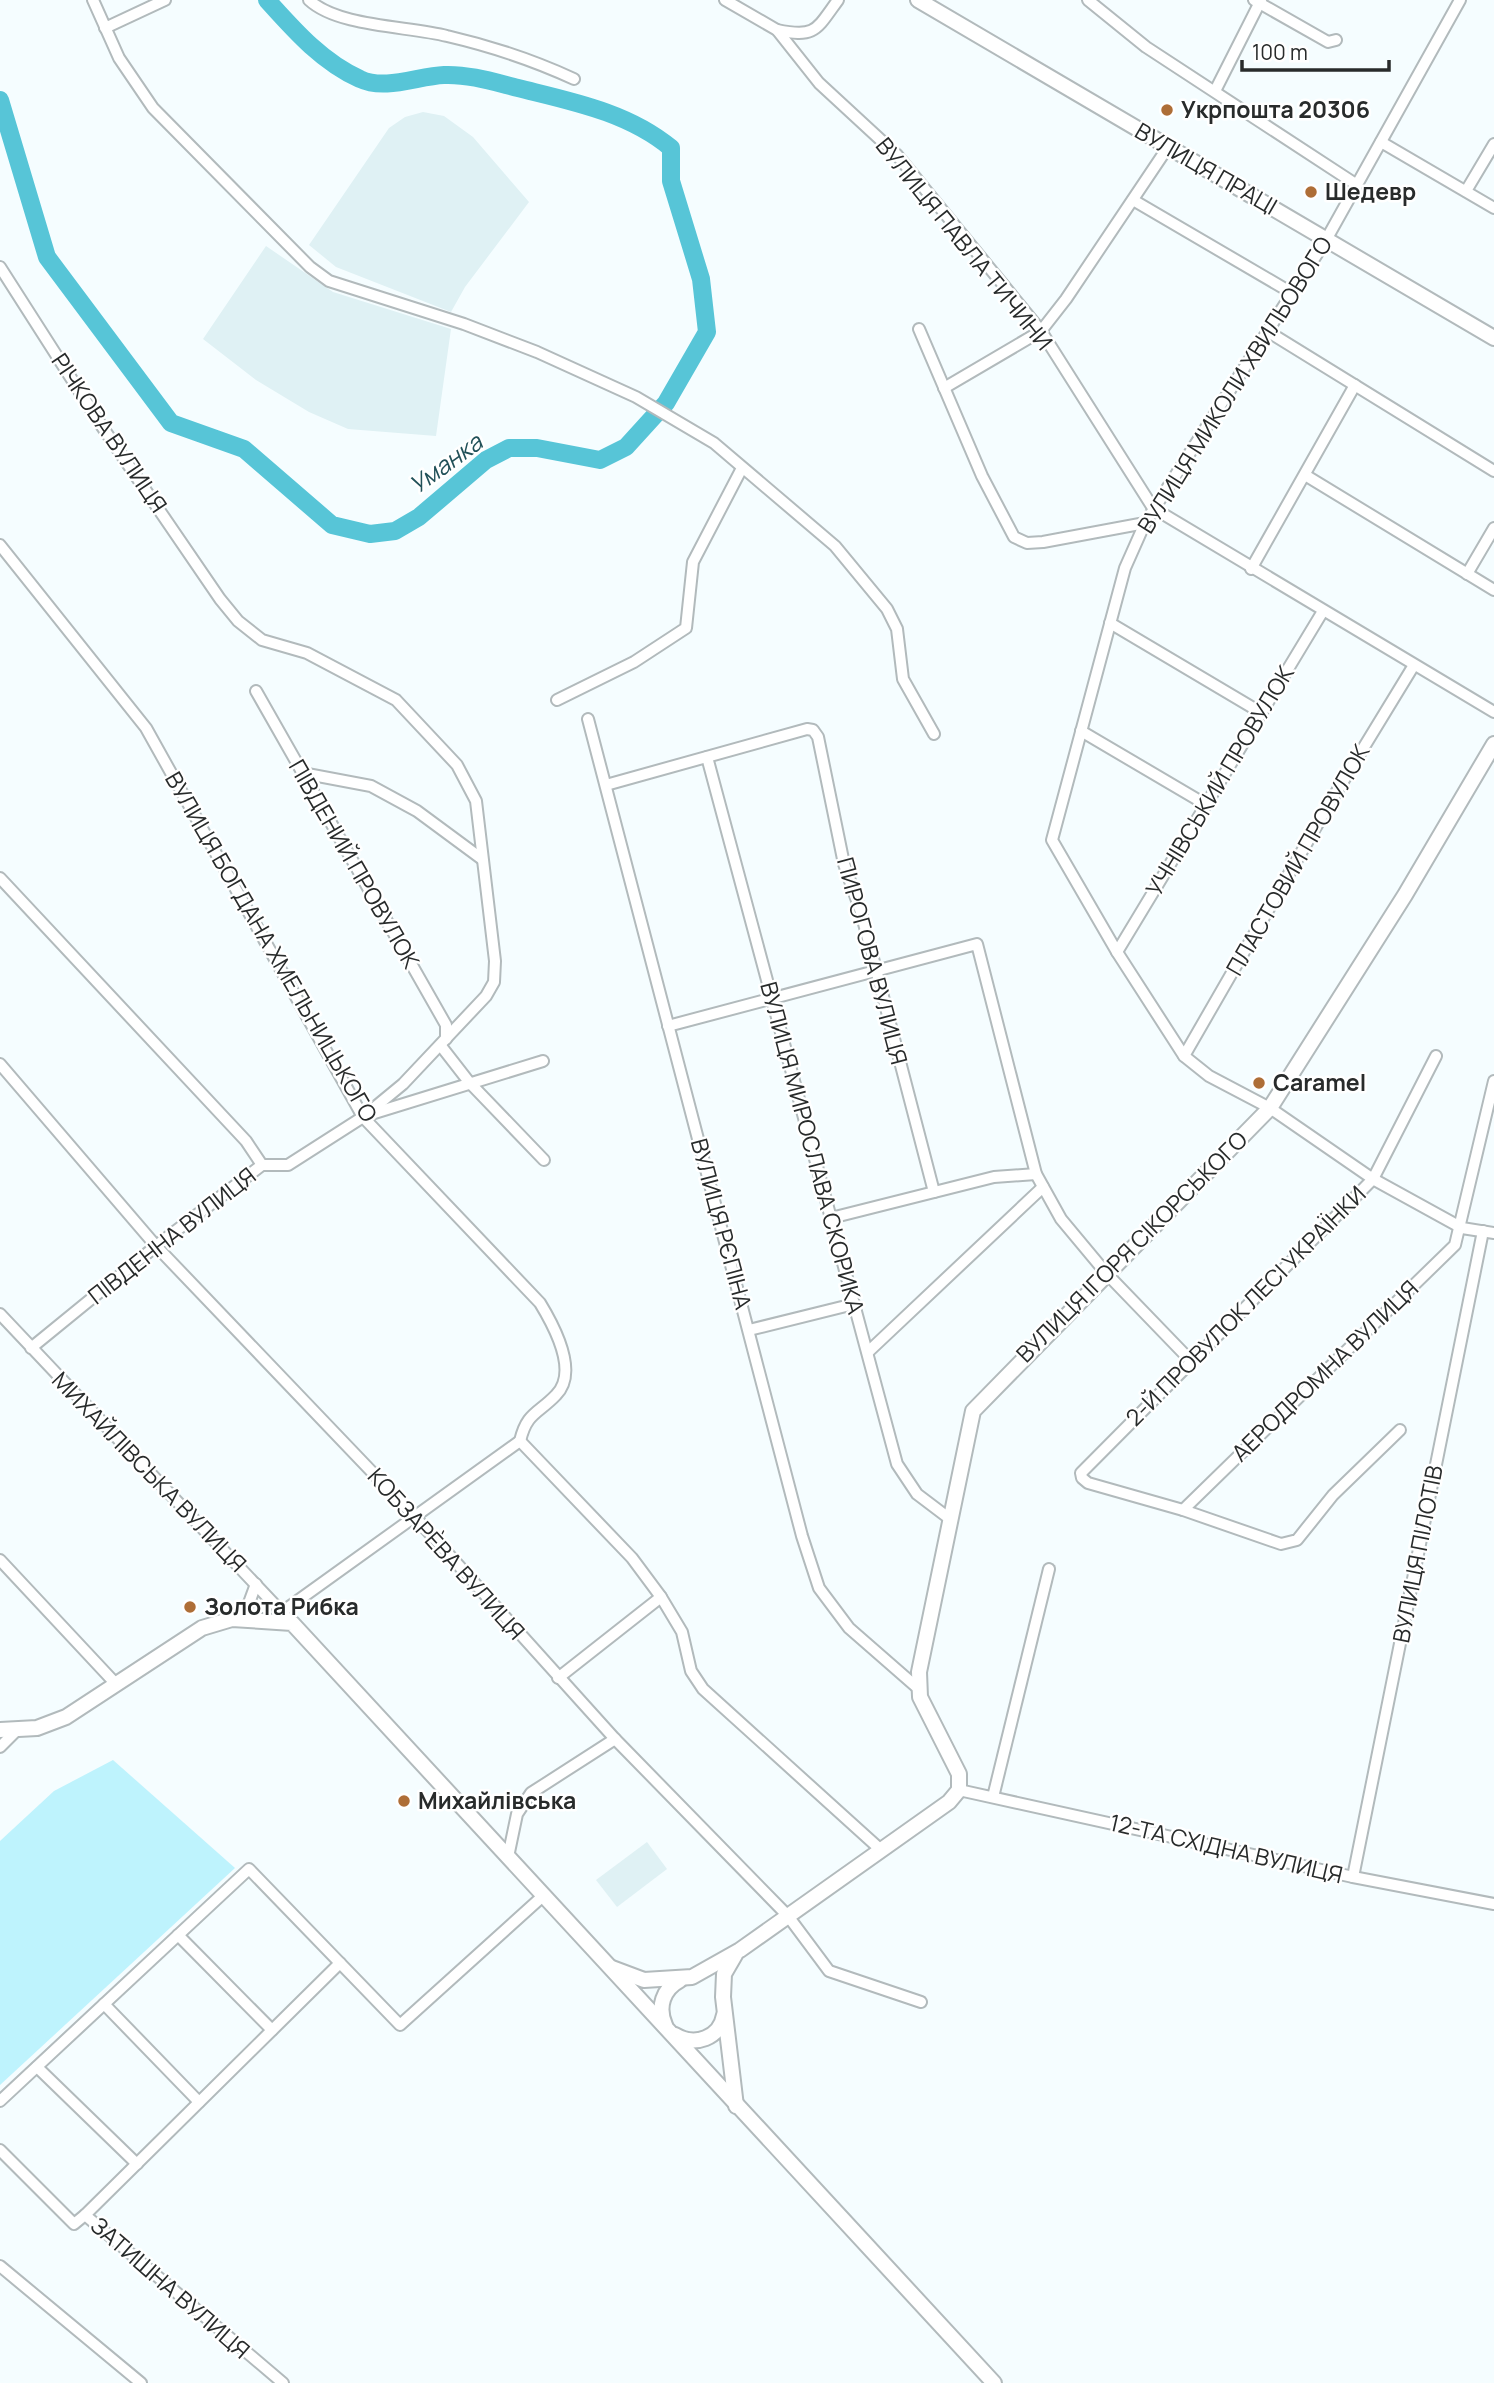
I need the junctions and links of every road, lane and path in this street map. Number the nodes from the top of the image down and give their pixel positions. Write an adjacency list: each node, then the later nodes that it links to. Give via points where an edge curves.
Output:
1 (93, 0): 10 (street)
2 (165, 0): 10 (street)
3 (309, 0): 13 (street, via 333,17 447,36 545,65)
4 (726, 0): 11 (street, ВУЛИЦЯ ПАВЛА ТИЧИНИ)
5 (838, 0): 11 (street, via 811,33)
6 (918, 0): 17 (main road, ВУЛИЦЯ ПРАЦІ)
7 (1088, 0): 14 (street, via 1146,47)
8 (1460, 0): 15 (street, ВУЛИЦЯ МИКОЛИ ХВИЛЬОВОГО)
9 (1258, 1): 12 (street, via 1328,42); 14 (street)
10 (105, 27): 31 (street, via 119,58 153,108 329,281 537,352 676,419)
11 (777, 30): 26 (street, ВУЛИЦЯ ПАВЛА ТИЧИНИ, via 819,83 897,155)
12 (1336, 40)
13 (574, 79)
14 (1216, 91): 18 (street)
15 (1381, 142): 18 (street, ВУЛИЦЯ МИКОЛИ ХВИЛЬОВОГО); 19 (street)
16 (1494, 144): 19 (street)
17 (1168, 147): 20 (street); 22 (main road, ВУЛИЦЯ ПРАЦІ)
18 (1357, 185): 22 (street, ВУЛИЦЯ МИКОЛИ ХВИЛЬОВОГО)
19 (1466, 191): 21 (street)
20 (1133, 200): 24 (street); 26 (street)
21 (1494, 208)
22 (1326, 240): 24 (street, ВУЛИЦЯ МИКОЛИ ХВИЛЬОВОГО); 28 (main road, ВУЛИЦЯ ПРАЦІ)
23 (0, 267): 53 (street, РІЧКОВА ВУЛИЦЯ, via 101,425 238,621 262,640 307,653 396,701)
24 (1292, 293): 27 (street, ВУЛИЦЯ МИКОЛИ ХВИЛЬОВОГО)
25 (919, 329): 30 (street)
26 (1041, 331): 30 (street); 34 (street, ВУЛИЦЯ ПАВЛА ТИЧИНИ)
27 (1267, 331): 29 (street); 34 (street, ВУЛИЦЯ МИКОЛИ ХВИЛЬОВОГО)
28 (1494, 338)
29 (1355, 385): 32 (street); 33 (street)
30 (944, 388): 35 (street, via 1014,537 1027,542)
31 (742, 468): 45 (street, via 693,562 686,628 634,662); 50 (street, via 835,546 887,609 897,629 903,679)
32 (1494, 471)
33 (1305, 475): 38 (street); 39 (street)
34 (1153, 508): 35 (street, ВУЛИЦЯ МИКОЛИ ХВИЛЬОВОГО); 38 (street, ВУЛИЦЯ ПАВЛА ТИЧИНИ)
35 (1145, 523): 42 (street, ВУЛИЦЯ МИКОЛИ ХВИЛЬОВОГО, via 1125,568)
36 (1494, 527): 39 (street)
37 (0, 545): 71 (street, ВУЛИЦЯ БОГДАНА ХМЕЛЬНИЦЬКОГО, via 146,728)
38 (1251, 569): 41 (street, ВУЛИЦЯ ПАВЛА ТИЧИНИ)
39 (1467, 574): 40 (street)
40 (1494, 590)
41 (1323, 611): 43 (street, ВУЛИЦЯ ПАВЛА ТИЧИНИ); 46 (street, УЧНІВСЬКИЙ ПРОВУЛОК)
42 (1110, 622): 46 (street); 49 (street, ВУЛИЦЯ МИКОЛИ ХВИЛЬОВОГО)
43 (1415, 665): 47 (street, ВУЛИЦЯ ПАВЛА ТИЧИНИ); 64 (street, ПЛАСТОВИЙ ПРОВУЛОК)
44 (256, 691): 54 (street, ПІВДЕНИЙ ПРОВУЛОК)
45 (557, 700)
46 (1260, 712): 56 (street, УЧНІВСЬКИЙ ПРОВУЛОК)
47 (1494, 712)
48 (589, 719): 55 (street, ВУЛИЦЯ РЄПІНА)
49 (1081, 731): 56 (street); 59 (street, ВУЛИЦЯ МИКОЛИ ХВИЛЬОВОГО, via 1053,836)
50 (934, 734)
51 (1494, 744): 70 (main road, ВУЛИЦЯ ІГОРЯ СІКОРСЬКОГО)
52 (707, 757): 55 (street); 60 (street, ПИРОГОВА ВУЛИЦЯ, via 813,730); 61 (street, ВУЛИЦЯ МИРОСЛАВА СКОРИКА)
53 (457, 765): 57 (street, ПІВДЕННА ВУЛИЦЯ, via 476,801)
54 (302, 773): 57 (street, via 371,786 417,811); 63 (street, ПІВДЕНИЙ ПРОВУЛОК, via 446,1024)
55 (606, 785): 62 (street, ВУЛИЦЯ РЄПІНА)
56 (1205, 804): 59 (street, УЧНІВСЬКИЙ ПРОВУЛОК)
57 (482, 859): 63 (street, ПІВДЕННА ВУЛИЦЯ, via 494,982)
58 (0, 878): 73 (street, via 246,1141)
59 (1117, 952): 64 (street)
60 (876, 972): 61 (street); 74 (street, via 977,944); 77 (street, ПИРОГОВА ВУЛИЦЯ)
61 (771, 999): 62 (street); 78 (street, ВУЛИЦЯ МИРОСЛАВА СКОРИКА)
62 (668, 1026): 85 (street, ВУЛИЦЯ РЄПІНА)
63 (443, 1043): 69 (street, ПІВДЕНИЙ ПРОВУЛОК); 71 (street, ПІВДЕННА ВУЛИЦЯ)
64 (1184, 1056): 70 (street, via 1209,1076)
65 (1436, 1056): 75 (street, 2-Й ПРОВУЛОК ЛЕСІ УКРАЇНКИ)
66 (543, 1061): 69 (street)
67 (0, 1063): 81 (street, КОБЗАРÈВА ВУЛИЦЯ)
68 (1494, 1081): 79 (street)
69 (470, 1082): 71 (street); 72 (street, ПІВДЕНИЙ ПРОВУЛОК)
70 (1270, 1108): 75 (street); 82 (main road, ВУЛИЦЯ ІГОРЯ СІКОРСЬКОГО)
71 (363, 1117): 73 (street, ПІВДЕННА ВУЛИЦЯ, via 288,1165); 90 (street, ВУЛИЦЯ БОГДАНА ХМЕЛЬНИЦЬКОГО, via 540,1303 554,1326 565,1385 524,1423)
72 (544, 1160)
73 (262, 1165): 81 (street, ПІВДЕННА ВУЛИЦЯ)
74 (1036, 1174): 76 (street); 77 (street, via 994,1177)
75 (1373, 1180): 79 (street); 88 (street, 2-Й ПРОВУЛОК ЛЕСІ УКРАЇНКИ)
76 (1043, 1187): 82 (street, via 1061,1219); 87 (street)
77 (934, 1192): 78 (street)
78 (831, 1218): 83 (street, ВУЛИЦЯ МИРОСЛАВА СКОРИКА)
79 (1462, 1228): 80 (street); 91 (street, АЕРОДРОМНА ВУЛИЦЯ, via 1455,1245)
80 (1488, 1232): 111 (street, ВУЛИЦЯ ПІЛОТІВ)
81 (156, 1246): 86 (street, ПІВДЕННА ВУЛИЦЯ); 92 (street, КОБЗАРÈВА ВУЛИЦЯ)
82 (1106, 1273): 88 (street); 93 (main road, ВУЛИЦЯ ІГОРЯ СІКОРСЬКОГО, via 972,1411)
83 (854, 1304): 85 (street); 87 (street, ВУЛИЦЯ МИРОСЛАВА СКОРИКА)
84 (0, 1314): 86 (street, МИХАЙЛІВСЬКА ВУЛИЦЯ)
85 (749, 1330): 102 (street, ВУЛИЦЯ РЄПІНА, via 819,1588 849,1628)
86 (31, 1348): 96 (street, МИХАЙЛІВСЬКА ВУЛИЦЯ)
87 (868, 1352): 93 (street, ВУЛИЦЯ МИРОСЛАВА СКОРИКА, via 897,1464 917,1494)
88 (1191, 1362): 91 (street, 2-Й ПРОВУЛОК ЛЕСІ УКРАЇНКИ, via 1081,1472 1088,1483)
89 (1400, 1430): 91 (street, via 1290,1543)
90 (520, 1441): 92 (street); 97 (street, via 613,1538)
91 (1183, 1510)
92 (415, 1517): 98 (street); 100 (street, КОБЗАРÈВА ВУЛИЦЯ)
93 (950, 1519): 102 (main road, ВУЛИЦЯ ІГОРЯ СІКОРСЬКОГО, via 919,1672)
94 (0, 1560): 101 (street)
95 (1049, 1569): 108 (street)
96 (256, 1584): 98 (street, МИХАЙЛІВСЬКА ВУЛИЦЯ); 99 (street, via 249,1603)
97 (661, 1597): 100 (street); 109 (street, via 682,1632 691,1671 703,1689)
98 (287, 1618): 99 (main road); 110 (main road, МИХАЙЛІВСЬКА ВУЛИЦЯ)
99 (232, 1619): 101 (main road, via 202,1628)
100 (558, 1678): 105 (street, КОБЗАРÈВА ВУЛИЦЯ)
101 (115, 1683): 104 (main road, via 66,1717)
102 (920, 1690): 107 (main road, ВУЛИЦЯ ІГОРЯ СІКОРСЬКОГО, via 954,1760)
103 (0, 1730): 104 (main road)
104 (18, 1730): 106 (street)
105 (615, 1740): 110 (street, via 531,1793 517,1814); 114 (street, КОБЗАРÈВА ВУЛИЦЯ)
106 (0, 1747)
107 (959, 1790): 108 (street, 12-ТА СХІДНА ВУЛИЦЯ); 109 (main road)
108 (993, 1797): 111 (street, 12-ТА СХІДНА ВУЛИЦЯ)
109 (881, 1850): 114 (main road)
110 (508, 1857): 112 (main road, МИХАЙЛІВСЬКА ВУЛИЦЯ)
111 (1353, 1877): 113 (street, 12-ТА СХІДНА ВУЛИЦЯ)
112 (544, 1895): 117 (street, via 400,2025); 118 (main road, МИХАЙЛІВСЬКА ВУЛИЦЯ)
113 (1494, 1904)
114 (788, 1916): 116 (main road); 120 (street, КОБЗАРÈВА ВУЛИЦЯ, via 829,1971)
115 (178, 1936): 117 (street, via 249,1869); 122 (street); 123 (street)
116 (740, 1950): 119 (main road); 121 (main road, via 728,1963)
117 (340, 1963): 123 (street)
118 (612, 1968): 119 (main road, via 645,1980); 124 (main road, МИХАЙЛІВСЬКА ВУЛИЦЯ)
119 (687, 1978): 121 (main road, via 712,1983); 124 (main road, via 667,1990 662,1999 661,2010)
120 (921, 2002)
121 (724, 2003): 124 (main road, via 723,2021 708,2037 695,2041); 128 (main road)
122 (104, 2004): 125 (street); 127 (street)
123 (272, 2030): 127 (street)
124 (671, 2032): 128 (main road, МИХАЙЛІВСЬКА ВУЛИЦЯ)
125 (37, 2067): 126 (street); 130 (street)
126 (0, 2101)
127 (199, 2102): 130 (street)
128 (736, 2107): 135 (main road, МИХАЙЛІВСЬКА ВУЛИЦЯ)
129 (0, 2150): 131 (street, ЗАТИШНА ВУЛИЦЯ, via 74,2224)
130 (137, 2164): 131 (street)
131 (85, 2214): 134 (street, ЗАТИШНА ВУЛИЦЯ)
132 (0, 2266): 133 (street)
133 (141, 2383)
134 (283, 2383)
135 (994, 2383)

